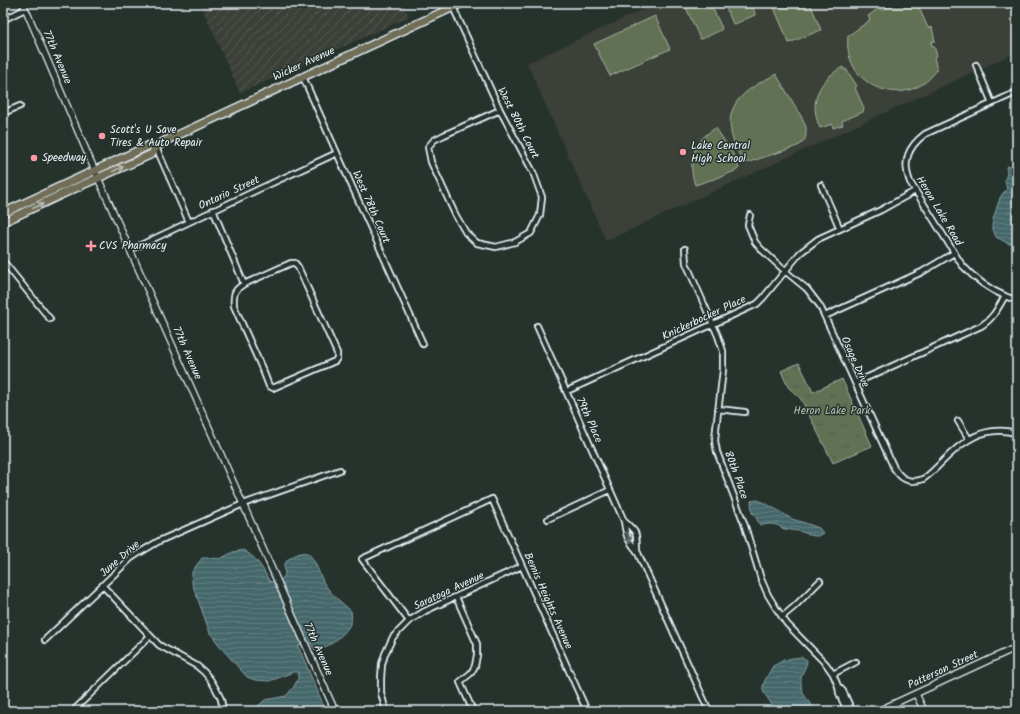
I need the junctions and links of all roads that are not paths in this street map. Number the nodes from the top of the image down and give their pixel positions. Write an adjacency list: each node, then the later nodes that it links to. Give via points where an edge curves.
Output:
1 (23, 3): 4 (street, 77th Avenue)
2 (462, 3): 3 (highway, Wicker Avenue)
3 (453, 7): 7 (highway, Wicker Avenue); 11 (street, West 80th Court)
4 (25, 9): 5 (street); 15 (street, 77th Avenue)
5 (3, 20)
6 (976, 65): 9 (street)
7 (303, 77): 13 (highway, Wicker Avenue); 14 (street, West 78th Court)
8 (1017, 92): 9 (street, Heron Lake Road)
9 (992, 103): 18 (street, Heron Lake Road, via 918,139 907,157 906,169)
10 (20, 106): 12 (street)
11 (500, 110): 11 (street, West 80th Court, via 533,172 542,197 540,215 531,233 515,242 496,247 477,243 466,233 431,162 428,147 434,140)
12 (3, 113)
13 (156, 146): 15 (highway, Wicker Avenue, via 150,145); 16 (highway, Wicker Avenue, one-way to 13, via 152,154); 23 (street)
14 (337, 153): 19 (street, Ontario Street); 37 (street, West 78th Court)
15 (94, 170): 16 (street, 77th Avenue); 20 (highway, Wicker Avenue)
16 (98, 178): 22 (highway, Wicker Avenue, one-way to 16); 26 (street, 77th Avenue)
17 (820, 185): 24 (street)
18 (915, 191): 24 (street, Knickerbocker Place); 27 (street, Heron Lake Road)
19 (213, 210): 23 (street, Ontario Street); 30 (street)
20 (3, 213)
21 (750, 215): 29 (street, Osage Drive, via 748,225 755,242)
22 (3, 222)
23 (189, 222): 26 (street, Ontario Street)
24 (840, 229): 29 (street, Knickerbocker Place, via 809,245)
25 (684, 249): 35 (street, 80th Place, via 686,263)
26 (130, 250): 47 (street, 77th Avenue)
27 (954, 253): 31 (street, Heron Lake Road, via 976,279); 33 (street, via 922,272)
28 (3, 261): 34 (street)
29 (785, 271): 33 (street, Osage Drive, via 814,296); 35 (street, Knickerbocker Place, via 756,304)
30 (244, 284): 30 (street, via 234,293 234,306 269,386 273,388 335,361 337,353 295,263)
31 (1005, 296): 32 (street, Heron Lake Road); 38 (street, via 997,311 981,326)
32 (1017, 300)
33 (825, 316): 38 (street, Osage Drive)
34 (50, 319)
35 (713, 324): 39 (street, Knickerbocker Place); 40 (street, 80th Place, via 723,356)
36 (537, 326): 39 (street, 79th Place)
37 (423, 344)
38 (855, 383): 44 (street, Osage Drive, via 894,468 905,479 912,481 923,478)
39 (567, 391): 46 (street, 79th Place)
40 (718, 409): 41 (street); 55 (street, 80th Place, via 715,441 717,452 744,522 761,579)
41 (744, 412)
42 (958, 421): 44 (street)
43 (1017, 434): 44 (street, Osage Drive, via 989,432)
44 (969, 439)
45 (340, 470): 47 (street, June Drive)
46 (610, 490): 48 (street); 49 (street, 79th Place)
47 (243, 504): 53 (street, June Drive, via 149,546); 66 (street, 77th Avenue)
48 (548, 519)
49 (624, 521): 50 (street, 79th Place, one-way to 50, via 626,537); 50 (street, 79th Place, via 635,531)
50 (637, 551): 70 (street, 79th Place)
51 (522, 566): 54 (street, Saratoga Avenue); 56 (street, Bemis Heights Avenue, via 492,499 362,559); 69 (street, Bemis Heights Avenue)
52 (820, 582): 55 (street)
53 (103, 586): 57 (street); 58 (street, June Drive)
54 (456, 597): 56 (street, Saratoga Avenue); 68 (street, via 477,644 475,666 460,682)
55 (782, 617): 61 (street, 80th Place)
56 (408, 621): 67 (street, Saratoga Avenue, via 393,637 382,664 381,693)
57 (150, 636): 64 (street); 65 (street, via 159,645 198,666 204,672 216,689)
58 (45, 640)
59 (1017, 647): 63 (street, Patterson Street)
60 (856, 662): 61 (street)
61 (833, 674): 62 (street, 80th Place)
62 (838, 686): 71 (street, 80th Place); 72 (street, 80th Place)
63 (916, 694): 73 (street, Patterson Street); 74 (street)
64 (76, 710)
65 (223, 711)
66 (335, 711)
67 (386, 711)
68 (473, 711)
69 (587, 711)
70 (709, 711)
71 (847, 711)
72 (852, 711)
73 (878, 711)
74 (924, 711)

